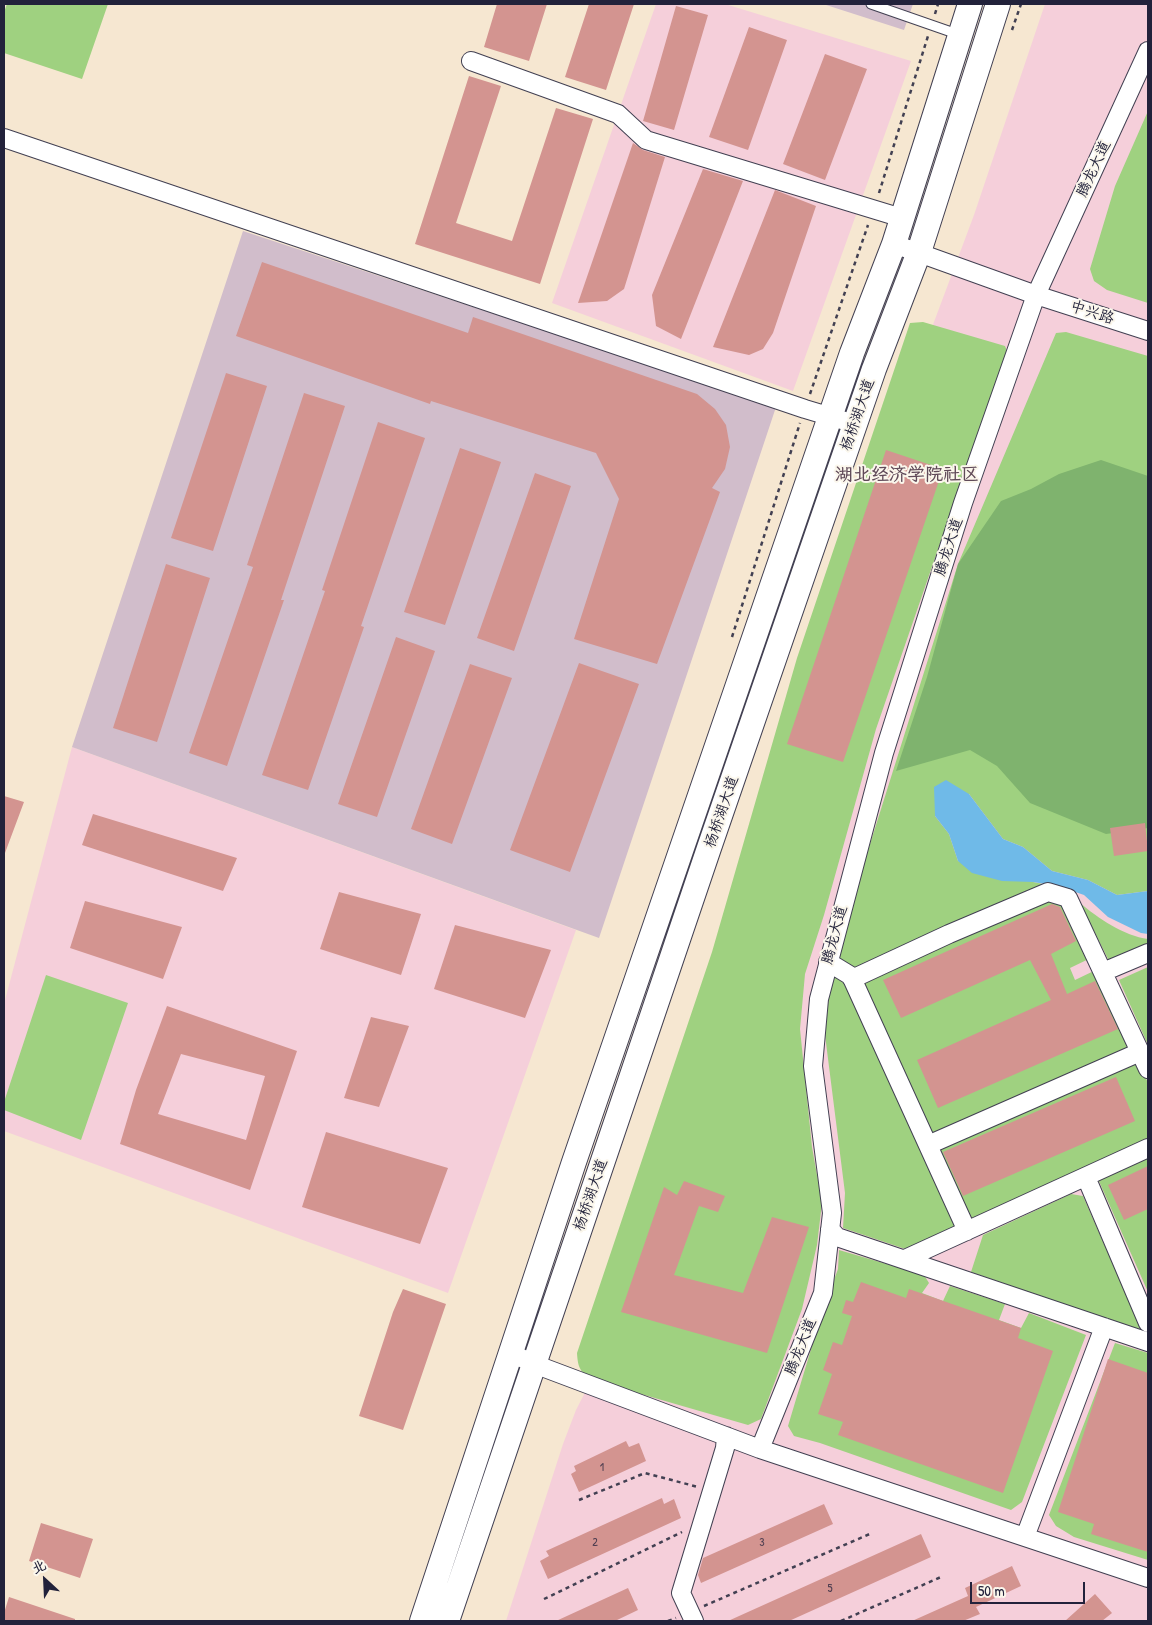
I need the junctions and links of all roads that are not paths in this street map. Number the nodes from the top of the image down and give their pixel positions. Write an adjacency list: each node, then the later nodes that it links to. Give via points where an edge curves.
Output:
1 (871, 4): 4 (lane)
2 (970, 4): 4 (main road, 杨桥湖大道)
3 (998, 4): 10 (main road, 杨桥湖大道)
4 (960, 35): 8 (main road, 杨桥湖大道)
5 (1148, 51): 11 (street, 腾龙大道)
6 (471, 61): 8 (street, via 618,114 646,140)
7 (4, 138): 13 (street)
8 (902, 218): 9 (main road, 杨桥湖大道)
9 (894, 244): 10 (street, 中兴路); 13 (main road, 杨桥湖大道)
10 (919, 252): 11 (street, 中兴路); 14 (main road, 杨桥湖大道)
11 (1036, 295): 12 (street, 中兴路); 16 (street, 腾龙大道, via 963,503 884,753)
12 (1148, 331)
13 (830, 416): 14 (street); 30 (main road, 杨桥湖大道)
14 (855, 424): 31 (main road, 杨桥湖大道)
15 (1148, 953): 17 (street)
16 (828, 962): 18 (street); 24 (street, 腾龙大道, via 818,999 813,1066 832,1213)
17 (1103, 972): 18 (street, via 1068,898 1048,892); 19 (street)
18 (852, 979): 21 (street)
19 (1140, 1052): 20 (street); 21 (street)
20 (1148, 1070)
21 (928, 1145): 25 (street)
22 (1148, 1148): 23 (street)
23 (1086, 1177): 25 (street); 27 (street)
24 (830, 1229): 26 (street, via 837,1237); 33 (street, 腾龙大道, via 823,1293)
25 (967, 1231): 26 (street)
26 (905, 1259): 28 (street)
27 (1148, 1322)
28 (1104, 1327): 29 (street); 34 (street)
29 (1148, 1342)
30 (511, 1354): 31 (street); 37 (main road, 杨桥湖大道)
31 (534, 1364): 32 (street); 38 (main road, 杨桥湖大道)
32 (726, 1436): 33 (street); 36 (street, via 681,1593)
33 (760, 1449): 34 (street)
34 (1024, 1537): 35 (street)
35 (1148, 1578)
36 (692, 1617)
37 (422, 1621)
38 (447, 1621)

